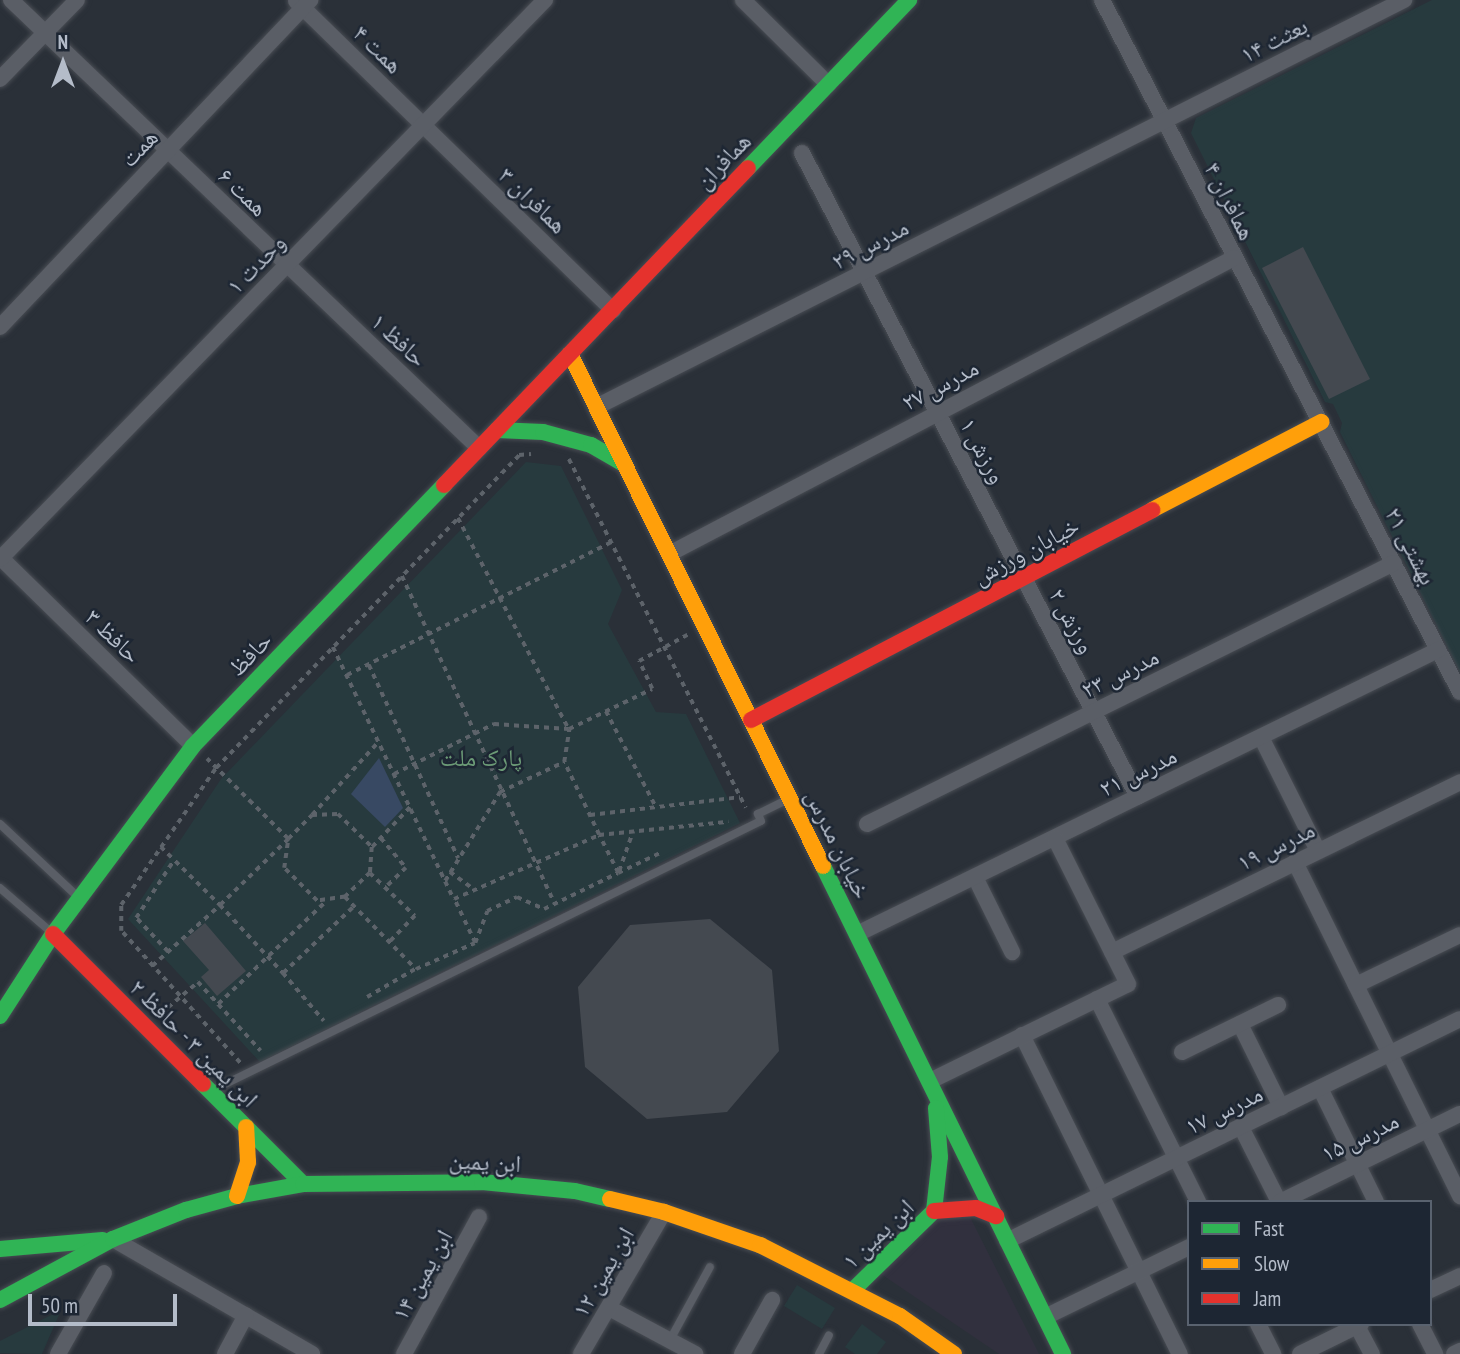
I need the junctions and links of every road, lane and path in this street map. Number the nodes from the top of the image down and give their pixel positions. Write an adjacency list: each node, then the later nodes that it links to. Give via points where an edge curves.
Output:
1 (11, 0): 9 (street, همت ۶)
2 (77, 0): 9 (street)
3 (545, 0): 13 (street, وحدت ۱)
4 (743, 0): 11 (street)
5 (909, 0): 11 (main road, همافران)
6 (1102, 0): 12 (street, همافران ۴)
7 (1404, 0): 12 (street, بعثت ۱۴)
8 (303, 3): 13 (street, همت ۴); 14 (street, همت)
9 (45, 33): 10 (street); 14 (street, همت ۶)
10 (0, 79)
11 (828, 84): 19 (main road, همافران)
12 (1164, 121): 16 (street, همافران ۴); 18 (street, مدرس ۲۹)
13 (421, 123): 17 (street, وحدت ۱); 19 (street, همافران ۳)
14 (168, 150): 17 (street, همت ۶); 20 (street, همت)
15 (802, 153): 18 (street, ورزش ۱)
16 (1234, 258): 23 (street, مدرس ۲۷); 24 (street, همافران ۴)
17 (287, 266): 26 (street, حافظ ۱); 33 (street, وحدت ۱)
18 (864, 272): 22 (street, مدرس ۲۹); 23 (street, ورزش ۱)
19 (612, 310): 21 (main road, همافران)
20 (0, 327)
21 (570, 354): 22 (main road, خیابان مدرس); 25 (main road, حافظ)
22 (596, 407): 29 (main road, خیابان مدرس)
23 (937, 412): 32 (street, مدرس ۲۷); 36 (street, ورزش ۱)
24 (1321, 422): 34 (street, بهشتی ۲۱); 36 (main road, خیابان ورزش)
25 (497, 430): 26 (main road, حافظ); 29 (main road, via 543,432 591,445)
26 (479, 447): 53 (main road, حافظ)
27 (533, 454): 30 (path, via 519,455)
28 (558, 456): 31 (path, via 569,459)
29 (625, 465): 32 (main road, خیابان مدرس)
30 (458, 518): 35 (path); 37 (path)
31 (611, 542): 37 (path); 41 (path)
32 (669, 554): 38 (main road, خیابان مدرس)
33 (0, 558): 53 (street, حافظ ۳)
34 (1394, 564): 42 (street, بهشتی ۲۱); 47 (street, مدرس ۲۳)
35 (402, 576): 39 (path); 40 (path)
36 (1023, 577): 47 (street, ورزش ۲); 48 (main road, خیابان ورزش)
37 (500, 598): 39 (path); 49 (path)
38 (705, 626): 41 (path); 48 (main road, خیابان مدرس)
39 (428, 635): 43 (path); 50 (path)
40 (333, 647): 44 (path); 56 (path)
41 (664, 647): 46 (path, via 639,661 652,689); 60 (path)
42 (1438, 650): 45 (street, بهشتی ۲۱); 51 (street, مدرس ۲۱)
43 (369, 665): 44 (path); 55 (path)
44 (347, 676): 52 (path)
45 (1460, 692)
46 (606, 711): 49 (path); 64 (path)
47 (1094, 712): 61 (street, ورزش ۲); 70 (street, مدرس ۲۳)
48 (751, 720): 62 (main road, خیابان مدرس)
49 (569, 729): 50 (path, via 494,724); 54 (path)
50 (474, 734): 55 (path); 59 (path)
51 (1261, 737): 61 (street, مدرس ۲۱); 78 (street)
52 (379, 741): 57 (path); 67 (path)
53 (193, 746): 56 (path); 92 (main road, حافظ)
54 (564, 762): 59 (path); 66 (path)
55 (413, 765): 57 (path); 79 (path)
56 (216, 768): 75 (path); 76 (path)
57 (394, 774): 63 (path)
58 (1460, 782): 78 (street, مدرس ۱۹)
59 (500, 792): 79 (path); 82 (path)
60 (740, 797): 64 (path); 65 (path)
61 (1138, 797): 74 (street, مدرس ۲۱)
62 (790, 798): 99 (main road, خیابان مدرس); 124 (lane, via 758,814 761,821)
63 (410, 807): 73 (path); 87 (path)
64 (656, 807): 66 (path)
65 (747, 809)
66 (590, 815): 72 (path)
67 (312, 816): 75 (path); 77 (path, via 338,814)
68 (734, 822): 71 (path)
69 (0, 824): 92 (lane)
70 (866, 824)
71 (633, 831): 72 (path); 85 (path)
72 (599, 835): 82 (path); 85 (path)
73 (381, 838): 77 (path); 89 (path, via 406,868)
74 (1055, 838): 86 (street, مدرس ۲۱); 105 (street)
75 (288, 839): 94 (path, via 284,869 317,901); 96 (path)
76 (161, 847): 80 (path); 107 (path, via 121,905 121,931)
77 (372, 847): 84 (path)
78 (1318, 851): 81 (street, مدرس ۱۹)
79 (458, 858): 83 (path)
80 (174, 860): 96 (path); 103 (path, via 136,918)
81 (1295, 862): 105 (street, مدرس ۱۹); 110 (street)
82 (535, 863): 90 (path); 95 (path)
83 (450, 872): 87 (path); 90 (path)
84 (370, 873): 89 (path); 91 (path)
85 (618, 873): 95 (path)
86 (975, 877): 99 (street, مدرس ۲۱); 104 (street)
87 (445, 881): 93 (path)
88 (0, 888): 98 (lane)
89 (386, 888): 101 (path, via 415,916)
90 (475, 890): 93 (path)
91 (345, 897): 94 (path); 97 (path)
92 (79, 898): 98 (main road, حافظ)
93 (454, 899): 102 (path)
94 (328, 900): 106 (path)
95 (555, 904): 102 (path, via 544,909 517,897 487,911)
96 (220, 905): 103 (path); 106 (path)
97 (354, 906): 101 (path); 109 (path)
98 (53, 934): 117 (main road, حافظ); 127 (main road, ابن یمین ۳ - حافظ ۲)
99 (857, 934): 125 (main road, خیابان مدرس)
100 (1460, 934): 110 (street)
101 (390, 942): 108 (path)
102 (475, 943): 108 (path)
103 (168, 952): 107 (path)
104 (1012, 952)
105 (1112, 952): 112 (street, via 1128,984)
106 (268, 956): 109 (path); 114 (path)
107 (152, 966): 111 (path)
108 (416, 969): 113 (path)
109 (284, 973): 116 (path, via 323,1022)
110 (1356, 985): 123 (street)
111 (180, 998): 114 (path, via 198,982); 124 (path)
112 (1097, 999): 120 (street); 133 (street)
113 (358, 1002)
114 (218, 1004): 121 (path, via 260,1051)
115 (1278, 1005): 119 (street)
116 (335, 1015)
117 (0, 1016)
118 (1460, 1019): 123 (street, مدرس ۱۷)
119 (1240, 1024): 122 (street); 128 (street)
120 (1022, 1035): 125 (street); 136 (street)
121 (273, 1045)
122 (1182, 1052)
123 (1390, 1054): 126 (street, مدرس ۱۷); 132 (street)
124 (249, 1073): 127 (lane)
125 (930, 1081): 143 (main road, via 939,1135); 145 (main road, خیابان مدرس)
126 (1320, 1088): 128 (street, مدرس ۱۷); 134 (street)
127 (210, 1092): 130 (main road, ابن یمین ۳ - حافظ ۲)
128 (1281, 1107): 131 (street, مدرس ۱۷)
129 (1460, 1114): 132 (street, مدرس ۱۵)
130 (246, 1127): 135 (main road, ابن یمین ۳ - حافظ ۲); 137 (main road, via 247,1162)
131 (1241, 1127): 133 (street, مدرس ۱۷); 140 (street)
132 (1427, 1130): 134 (street, مدرس ۱۵); 138 (street)
133 (1176, 1158): 136 (street, مدرس ۱۷); 139 (street)
134 (1357, 1164): 141 (street, مدرس ۱۵); 142 (street)
135 (303, 1184): 137 (main road, ابن یمین); 144 (main road, ابن یمین, via 482,1182 575,1191)
136 (1101, 1195): 148 (street, مدرس ۱۷); 152 (street)
137 (237, 1196): 147 (main road, ابن یمین)
138 (1460, 1196)
139 (1197, 1200)
140 (1279, 1200)
141 (1284, 1200)
142 (1375, 1200)
143 (934, 1211): 145 (main road, via 976,1208); 156 (main road, ابن یمین ۱)
144 (664, 1212): 156 (main road, ابن یمین, via 760,1245); 159 (street, ابن یمین ۱۲)
145 (996, 1216): 148 (main road, خیابان مدرس)
146 (479, 1217): 171 (street, ابن یمین ۱۴)
147 (113, 1239): 150 (main road); 157 (main road, ابن یمین); 160 (street)
148 (1007, 1241): 161 (main road, خیابان مدرس)
149 (1187, 1248): 152 (street)
150 (0, 1249)
151 (710, 1267): 166 (lane)
152 (1139, 1271): 161 (street); 178 (street)
153 (104, 1273): 168 (street)
154 (1460, 1276): 155 (street)
155 (1432, 1289)
156 (853, 1290): 176 (main road, ابن یمین)
157 (0, 1300)
158 (772, 1300): 174 (street)
159 (609, 1308): 166 (street); 172 (street, ابن یمین ۱۲)
160 (246, 1315): 169 (street); 170 (street)
161 (1045, 1317): 177 (main road, خیابان مدرس)
162 (1259, 1326): 179 (street)
163 (1421, 1326): 182 (street)
164 (1351, 1327): 180 (street); 181 (street)
165 (829, 1335): 175 (lane)
166 (666, 1347): 173 (street)
167 (1460, 1351): 183 (street)
168 (58, 1354)
169 (225, 1354)
170 (312, 1354)
171 (404, 1354)
172 (581, 1354)
173 (695, 1354)
174 (742, 1354)
175 (819, 1354)
176 (954, 1354)
177 (1063, 1354)
178 (1180, 1354)
179 (1273, 1354)
180 (1300, 1354)
181 (1372, 1354)
182 (1435, 1354)
183 (1454, 1354)

